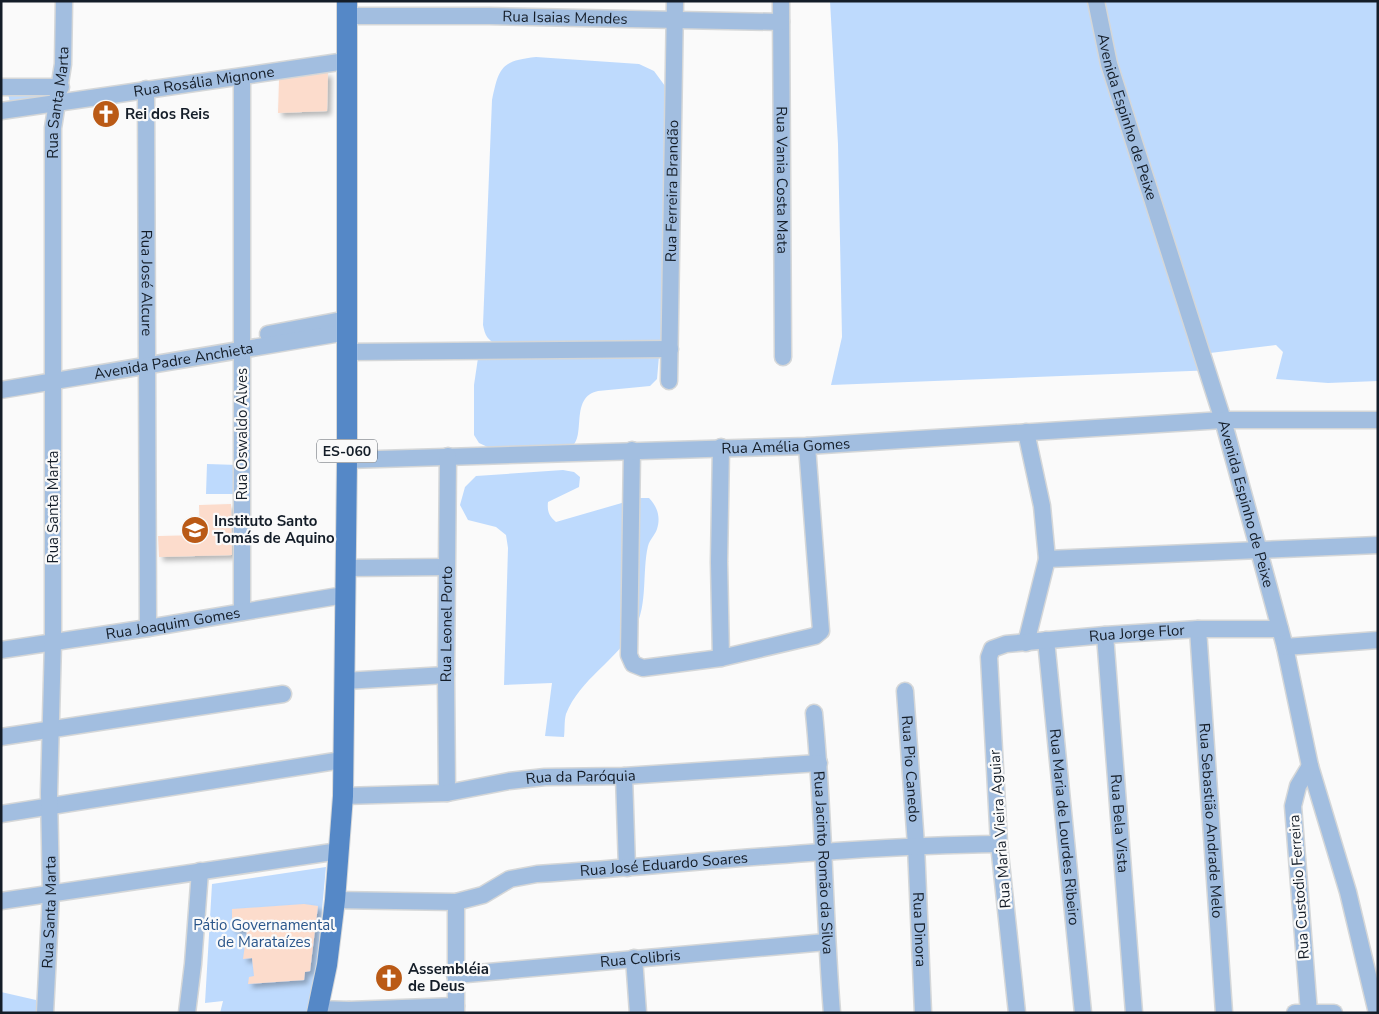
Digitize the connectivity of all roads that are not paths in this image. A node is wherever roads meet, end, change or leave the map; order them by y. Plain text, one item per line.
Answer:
1 (64, 1) edge
2 (675, 1) edge
3 (781, 1) edge
4 (1096, 1) edge
5 (395, 8) edge
6 (347, 9) edge
7 (488, 9) edge
8 (674, 19) junction
9 (781, 22) junction
10 (346, 60) junction
11 (242, 77) junction
12 (1, 87) edge
13 (61, 87) junction
14 (146, 89) junction
15 (56, 104) junction
16 (1, 111) edge
17 (347, 326) junction
18 (242, 344) junction
19 (670, 349) junction
20 (347, 352) junction
21 (783, 357) dead end
22 (147, 359) junction
23 (53, 375) junction
24 (1, 378) edge
25 (669, 381) dead end
26 (1, 390) edge
27 (1223, 420) junction
28 (1378, 420) edge
29 (1026, 432) junction
30 (807, 446) junction
31 (722, 447) junction
32 (632, 450) junction
33 (448, 456) junction
34 (347, 460) junction
35 (1378, 545) edge
36 (1259, 551) junction
37 (1047, 559) junction
38 (446, 567) junction
39 (346, 568) junction
40 (344, 595) junction
41 (242, 612) junction
42 (148, 628) junction
43 (1198, 629) junction
44 (1280, 629) junction
45 (1105, 635) junction
46 (1046, 640) junction
47 (1378, 640) edge
48 (52, 642) junction
49 (1026, 643) junction
50 (995, 646) joint
51 (1285, 647) junction
52 (1, 650) edge
53 (722, 658) junction
54 (446, 675) junction
55 (344, 681) junction
56 (904, 691) dead end
57 (283, 694) dead end
58 (814, 714) dead end
59 (50, 729) junction
60 (1, 737) edge
61 (342, 760) junction
62 (819, 762) junction
63 (1310, 766) junction
64 (624, 776) junction
65 (447, 792) junction
66 (343, 796) junction
67 (49, 806) junction
68 (1, 814) edge
69 (999, 844) junction
70 (916, 845) junction
71 (821, 850) junction
72 (339, 851) junction
73 (627, 868) junction
74 (200, 871) junction
75 (50, 894) junction
76 (335, 900) junction
77 (1, 901) edge
78 (456, 902) junction
79 (826, 942) junction
80 (634, 958) junction
81 (455, 975) junction
82 (456, 1010) edge
83 (318, 1011) edge
84 (349, 1011) edge
85 (1304, 1012) edge
86 (45, 1013) edge
87 (187, 1013) edge
88 (638, 1013) edge
89 (832, 1013) edge
90 (923, 1013) edge
91 (1017, 1013) edge
92 (1083, 1013) edge
93 (1134, 1013) edge
94 (1224, 1013) edge
95 (1334, 1013) edge
96 (1377, 1013) edge

1 - 13 street, Rua Santa Marta
2 - 8 street, Rua Ferreira Brandão
3 - 9 street, Rua Vania Costa Mata
4 - 27 street, Avenida Espinho de Peixe
5 - 6 street, Rua Isaias Mendes
5 - 7 street, Rua Isaias Mendes
6 - 10 main road, ES-060
7 - 8 street, Rua Isaias Mendes
8 - 9 street, Rua Isaias Mendes
8 - 19 street, Rua Ferreira Brandão
9 - 21 street, Rua Vania Costa Mata
10 - 11 street, Rua Rosália Mignone
10 - 17 main road, ES-060
11 - 14 street, Rua Rosália Mignone
11 - 18 street, Rua Oswaldo Alves
12 - 13 street
13 - 15 street, Rua Santa Marta
14 - 15 street, Rua Rosália Mignone
14 - 22 street, Rua José Alcure
15 - 16 street, Rua Rosália Mignone
15 - 23 street, Rua Santa Marta
17 - 18 street, Avenida Padre Anchieta
17 - 20 main road, ES-060
18 - 22 street, Avenida Padre Anchieta
18 - 41 street, Rua Oswaldo Alves
19 - 20 street
19 - 25 street, Rua Ferreira Brandão
20 - 34 main road, ES-060
22 - 23 street, Avenida Padre Anchieta
22 - 42 street, Rua José Alcure
23 - 24 street, Avenida Padre Anchieta
23 - 26 street, Avenida Padre Anchieta
23 - 48 street, Rua Santa Marta
27 - 28 street, Rua Amélia Gomes
27 - 29 street, Rua Amélia Gomes
27 - 36 street, Avenida Espinho de Peixe
29 - 30 street, Rua Amélia Gomes
29 - 37 street
30 - 31 street, Rua Amélia Gomes
30 - 53 street
31 - 32 street, Rua Amélia Gomes
31 - 53 street
32 - 33 street, Rua Amélia Gomes
32 - 53 street
33 - 34 street, Rua Amélia Gomes
33 - 38 street, Rua Leonel Porto
34 - 39 main road, ES-060
35 - 36 street
36 - 37 street
36 - 44 street, Avenida Espinho de Peixe
37 - 49 street
38 - 39 street
38 - 54 street, Rua Leonel Porto
39 - 40 main road, ES-060
40 - 41 street, Rua Joaquim Gomes
40 - 55 main road, ES-060
41 - 42 street, Rua Joaquim Gomes
42 - 48 street, Rua Joaquim Gomes
43 - 44 street, Rua Jorge Flor
43 - 45 street, Rua Jorge Flor
43 - 94 street, Rua Sebastião Andrade Melo
44 - 51 street, Avenida Espinho de Peixe
45 - 46 street, Rua Jorge Flor
45 - 93 street, Rua Bela Vista
46 - 49 street, Rua Jorge Flor
46 - 92 street, Rua Maria de Lourdes Ribeiro
47 - 51 street
48 - 52 street, Rua Joaquim Gomes
48 - 59 street, Rua Santa Marta
49 - 50 street, Rua Jorge Flor
50 - 69 street, Rua Maria Vieira Aguiar
51 - 63 street, Avenida Espinho de Peixe
54 - 55 street
54 - 65 street, Rua Leonel Porto
55 - 61 main road, ES-060
56 - 70 street, Rua Pio Canedo
57 - 59 street
58 - 62 street, Rua Jacinto Romão da Silva
59 - 60 street
59 - 67 street, Rua Santa Marta
61 - 66 main road, ES-060
61 - 67 street
62 - 64 street, Rua da Paróquia
62 - 71 street, Rua Jacinto Romão da Silva
63 - 85 street, Rua Custodio Ferreira
63 - 96 street, Avenida Espinho de Peixe
64 - 65 street, Rua da Paróquia
64 - 73 street
65 - 66 street, Rua da Paróquia
66 - 72 main road, ES-060
67 - 68 street
67 - 75 street, Rua Santa Marta
69 - 70 street, Rua José Eduardo Soares
69 - 91 street, Rua Maria Vieira Aguiar
70 - 71 street, Rua José Eduardo Soares
70 - 90 street, Rua Dinora
71 - 73 street, Rua José Eduardo Soares
71 - 79 street, Rua Jacinto Romão da Silva
72 - 74 street
72 - 76 main road, ES-060
73 - 78 street, Rua José Eduardo Soares
74 - 75 street
74 - 87 street
75 - 77 street
75 - 86 street, Rua Santa Marta
76 - 78 street, Rua José Eduardo Soares
76 - 83 main road, ES-060
78 - 81 street
79 - 80 street, Rua Colibris
79 - 89 street, Rua Jacinto Romão da Silva
80 - 81 street, Rua Colibris
80 - 88 street
81 - 82 street
82 - 84 street
83 - 84 street
85 - 95 street

